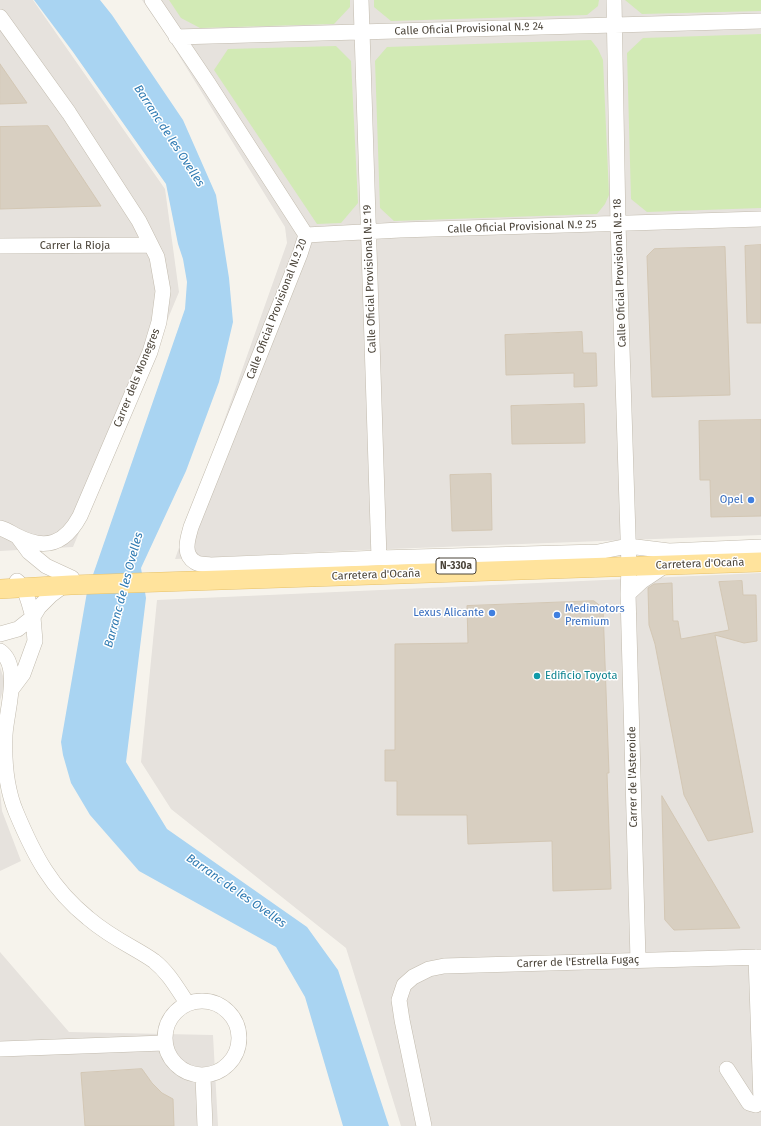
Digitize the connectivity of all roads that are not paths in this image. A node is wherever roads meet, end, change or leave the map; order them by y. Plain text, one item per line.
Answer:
1 (152, 0) edge
2 (361, 0) edge
3 (614, 0) edge
4 (0, 17) edge
5 (761, 21) edge
6 (614, 25) junction
7 (362, 32) junction
8 (176, 37) junction
9 (761, 219) edge
10 (618, 224) junction
11 (368, 231) junction
12 (306, 234) junction
13 (151, 245) junction
14 (0, 246) edge
15 (0, 528) edge
16 (18, 536) junction
17 (761, 547) edge
18 (189, 556) joint
19 (761, 556) edge
20 (379, 558) junction
21 (629, 558) junction
22 (761, 562) edge
23 (666, 565) junction
24 (69, 583) junction
25 (10, 584) edge
26 (628, 594) junction
27 (33, 617) junction
28 (0, 634) edge
29 (0, 651) edge
30 (12, 690) junction
31 (759, 957) edge
32 (638, 960) junction
33 (187, 1003) junction
34 (164, 1043) junction
35 (0, 1049) edge
36 (727, 1069) dead end
37 (203, 1077) junction
38 (205, 1126) edge
39 (424, 1126) edge

1 - 8 street, Calle Oficial Provisional N.º 20
2 - 7 street, Calle Oficial Provisional N.º 19
3 - 6 street, Calle Oficial Provisional N.º 18
4 - 13 street, Carrer dels Monegres
5 - 6 street, Calle Oficial Provisional N.º 24
6 - 7 street, Calle Oficial Provisional N.º 24
6 - 10 street, Calle Oficial Provisional N.º 18
7 - 8 street, Calle Oficial Provisional N.º 24
7 - 11 street, Calle Oficial Provisional N.º 19
8 - 12 street, Calle Oficial Provisional N.º 20
9 - 10 street, Calle Oficial Provisional N.º 25
10 - 11 street, Calle Oficial Provisional N.º 25
10 - 21 street, Calle Oficial Provisional N.º 18
11 - 12 street, Calle Oficial Provisional N.º 25
11 - 20 street, Calle Oficial Provisional N.º 19
12 - 18 street, Calle Oficial Provisional N.º 20
13 - 14 street, Carrer la Rioja
13 - 16 street, Carrer dels Monegres
15 - 16 street, Carrer dels Monegres
16 - 24 street, Carretera d'Ocaña
17 - 21 street, Carretera d'Ocaña
18 - 20 street, Carretera d'Ocaña
19 - 21 main road, Carretera d'Ocaña / N-330a
20 - 21 street, Carretera d'Ocaña
21 - 23 main road, Carretera d'Ocaña / N-330a
21 - 24 main road, Carretera d'Ocaña / N-330a
21 - 26 street, Carrer de l'Asteroide
22 - 23 main road, Carretera d'Ocaña / N-330a
23 - 26 street
24 - 25 main road, Carretera d'Ocaña / N-330a
24 - 27 street
25 - 27 street, Carretera d'Ocaña
26 - 32 street, Carrer de l'Asteroide
27 - 28 street
27 - 30 street, Carretera d'Ocaña
29 - 30 street
30 - 33 street
31 - 32 street, Carrer de l'Estrella Fugaç
31 - 36 street, Carrer de l'Estrella Fugaç
32 - 39 street, Carrer de l'Estrella Fugaç
33 - 34 street
33 - 37 street
34 - 35 street
34 - 37 street
37 - 38 street

